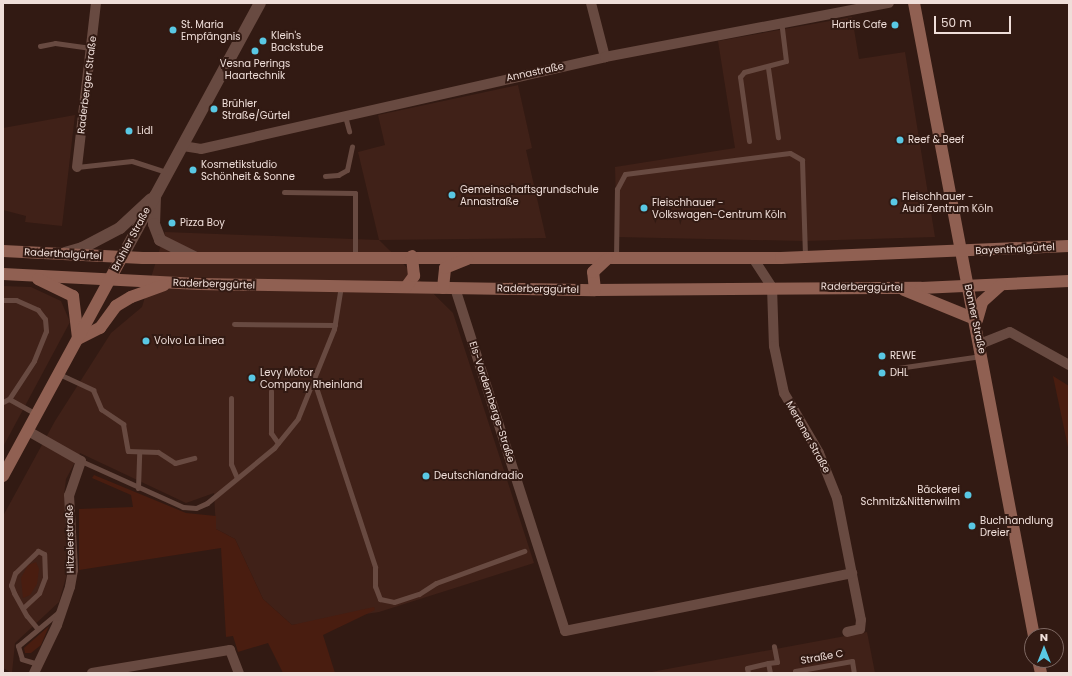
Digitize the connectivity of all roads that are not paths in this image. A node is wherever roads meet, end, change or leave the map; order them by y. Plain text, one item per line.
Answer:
1 (96, 3) edge
2 (260, 3) edge
3 (591, 3) edge
4 (889, 3) edge
5 (914, 3) edge
6 (781, 23) junction
7 (40, 46) dead end
8 (91, 48) junction
9 (605, 57) junction
10 (768, 68) junction
11 (345, 116) junction
12 (349, 132) dead end
13 (778, 137) dead end
14 (749, 141) dead end
15 (183, 146) junction
16 (352, 146) dead end
17 (77, 167) joint
18 (168, 173) junction
19 (325, 176) dead end
20 (284, 192) dead end
21 (155, 195) junction
22 (1069, 246) edge
23 (3, 251) edge
24 (961, 252) junction
25 (59, 254) junction
26 (412, 256) junction
27 (122, 257) junction
28 (476, 257) junction
29 (805, 257) junction
30 (754, 258) junction
31 (197, 259) junction
32 (612, 259) junction
33 (355, 260) junction
34 (3, 274) edge
35 (31, 276) junction
36 (109, 280) junction
37 (1069, 281) edge
38 (172, 282) junction
39 (1000, 285) junction
40 (341, 286) junction
41 (968, 286) junction
42 (406, 287) junction
43 (449, 288) junction
44 (772, 288) junction
45 (900, 288) junction
46 (595, 290) junction
47 (3, 300) edge
48 (975, 322) junction
49 (234, 324) dead end
50 (335, 325) junction
51 (78, 339) junction
52 (981, 350) junction
53 (1069, 365) edge
54 (898, 368) dead end
55 (59, 374) junction
56 (314, 381) junction
57 (271, 390) dead end
58 (231, 398) dead end
59 (5, 399) edge
60 (37, 414) junction
61 (28, 431) junction
62 (278, 443) junction
63 (138, 452) junction
64 (194, 458) dead end
65 (81, 461) junction
66 (3, 476) edge
67 (238, 478) junction
68 (138, 488) junction
69 (524, 551) dead end
70 (852, 573) junction
71 (23, 608) junction
72 (62, 610) junction
73 (1033, 628) edge
74 (38, 629) junction
75 (847, 632) dead end
76 (774, 646) dead end
77 (768, 663) junction
78 (37, 670) edge
79 (795, 671) dead end
80 (96, 673) edge
81 (239, 673) edge
82 (748, 673) edge
83 (770, 673) edge
84 (854, 673) edge

1 - 8 street, Raderberger Straße
2 - 15 street, Brühler Straße
3 - 9 street
4 - 6 street, Annastraße
5 - 24 main road, Bonner Straße
6 - 9 street, Annastraße
6 - 10 lane
7 - 8 lane
8 - 17 street, Raderberger Straße
9 - 11 street, Annastraße
10 - 13 lane
10 - 14 lane
11 - 12 lane
11 - 15 street, Annastraße
15 - 18 street, Brühler Straße
16 - 19 lane
17 - 18 lane
18 - 21 street, Brühler Straße
20 - 33 lane
21 - 25 street
21 - 27 street, Brühler Straße
21 - 31 street
22 - 24 main road, Bayenthalgürtel
23 - 25 main road, Raderthalgürtel
24 - 29 main road
24 - 41 main road, Bonner Straße
25 - 27 main road, Raderthalgürtel
26 - 28 main road
26 - 33 main road
26 - 42 main road
27 - 31 main road
27 - 36 main road, Brühler Straße
28 - 32 main road
28 - 43 main road
29 - 30 main road
29 - 32 lane
30 - 32 main road
30 - 44 street, Mertener Straße
31 - 33 main road
32 - 46 main road
34 - 35 main road
35 - 36 main road
35 - 51 main road
36 - 38 main road, Raderberggürtel
36 - 51 main road, Brühler Straße
37 - 39 main road
38 - 40 main road, Raderberggürtel
38 - 51 main road
39 - 41 main road
39 - 48 main road
40 - 42 main road, Raderberggürtel
40 - 50 lane
41 - 45 main road, Raderberggürtel
41 - 48 main road, Bonner Straße
42 - 43 main road, Raderberggürtel
43 - 46 main road, Raderberggürtel
43 - 70 street, Els-Vordemberge-Straße
44 - 45 main road, Raderberggürtel
44 - 46 main road, Raderberggürtel
44 - 70 street, Mertener Straße
45 - 48 main road
47 - 59 lane
48 - 52 main road, Bonner Straße
49 - 50 lane
50 - 56 lane
51 - 55 main road, Brühler Straße
52 - 53 street
52 - 54 lane
52 - 73 main road, Bonner Straße
55 - 60 main road, Brühler Straße
55 - 63 lane
56 - 62 lane
56 - 69 lane
57 - 62 lane
58 - 67 lane
59 - 60 lane
60 - 61 main road, Brühler Straße
61 - 65 street
61 - 66 main road, Brühler Straße
62 - 67 lane
63 - 64 lane
63 - 68 lane
65 - 68 lane
65 - 72 street, Hitzelerstraße
67 - 68 lane
70 - 75 street, Mertener Straße
71 - 71 lane
71 - 74 lane
72 - 74 lane
72 - 78 street, Hitzelerstraße
74 - 78 lane
76 - 77 lane
77 - 82 lane
77 - 83 lane
79 - 84 lane, Straße C
80 - 81 street

